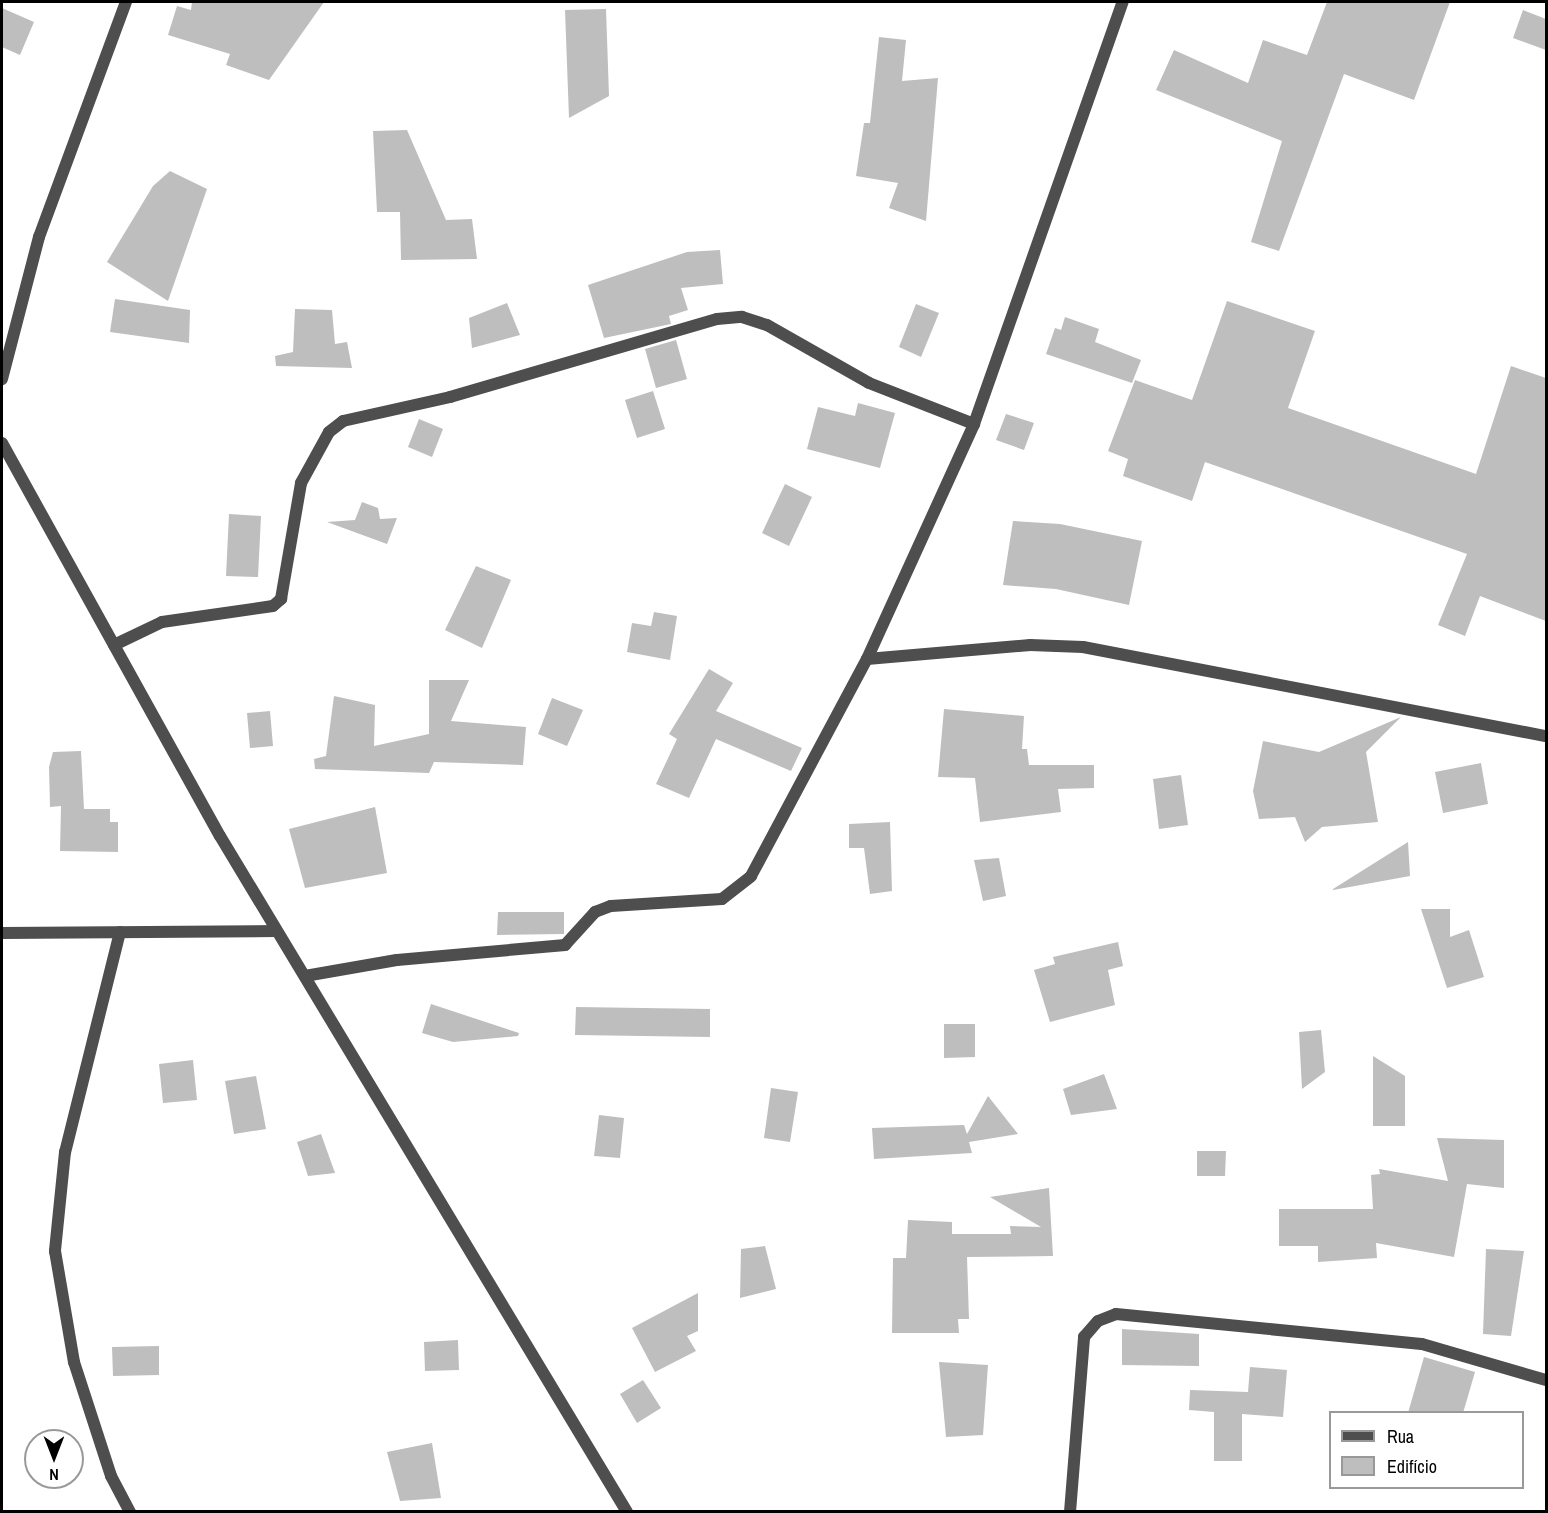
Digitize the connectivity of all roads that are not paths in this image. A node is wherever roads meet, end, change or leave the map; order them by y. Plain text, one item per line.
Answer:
1 (126, 2) edge
2 (1123, 2) edge
3 (2, 379) edge
4 (974, 424) junction
5 (2, 443) edge
6 (114, 645) junction
7 (867, 659) junction
8 (1546, 736) edge
9 (120, 932) junction
10 (276, 932) junction
11 (2, 933) edge
12 (305, 976) junction
13 (1546, 1380) edge
14 (130, 1512) edge
15 (627, 1512) edge
16 (1070, 1512) edge

1 - 3 street
2 - 4 street
4 - 6 street
4 - 7 street
5 - 6 street
6 - 10 street
7 - 8 street
7 - 12 street
9 - 10 street
9 - 11 street
9 - 14 street
10 - 12 street
12 - 15 street
13 - 16 street

